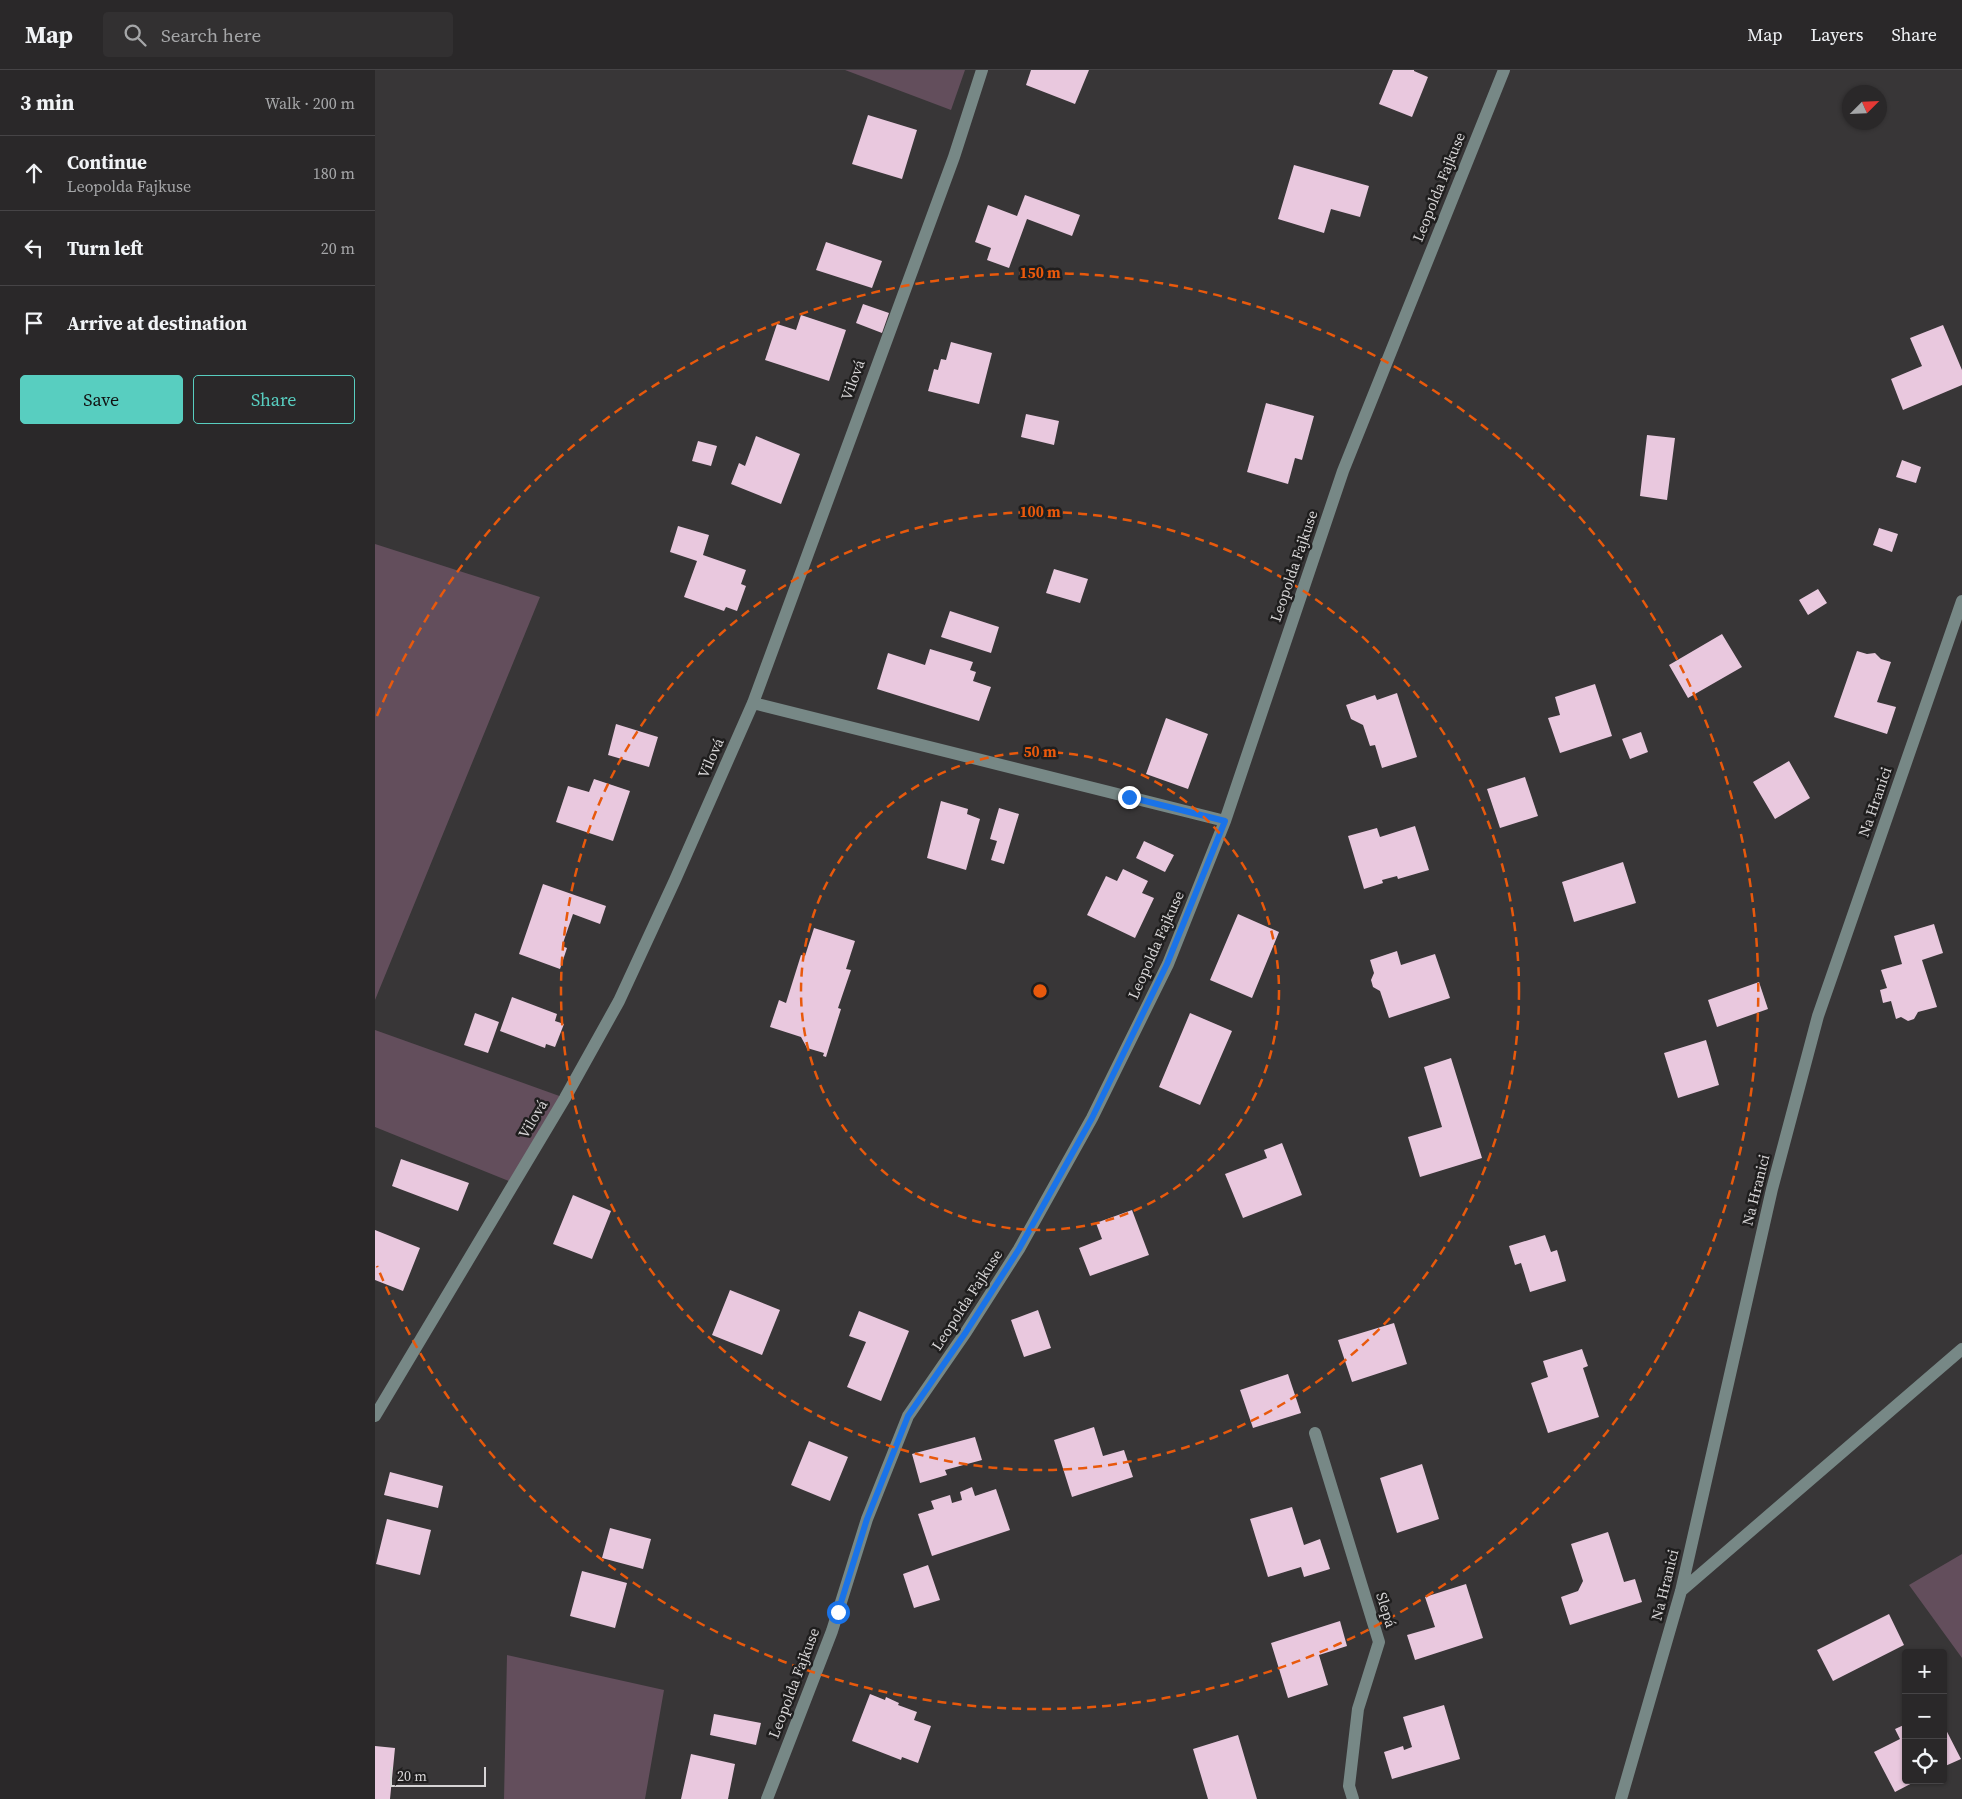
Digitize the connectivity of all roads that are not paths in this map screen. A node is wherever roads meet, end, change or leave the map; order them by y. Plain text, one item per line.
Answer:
1 (982, 70) edge
2 (1504, 70) edge
3 (1962, 601) edge
4 (753, 703) junction
5 (1225, 821) junction
6 (1962, 1349) edge
7 (375, 1416) edge
8 (1315, 1433) dead end
9 (1681, 1591) junction
10 (767, 1799) edge
11 (1353, 1799) edge
12 (1621, 1799) edge

1 - 4 street, Vilová
2 - 5 street, Leopolda Fajkuse
3 - 9 street, Na Hranici
4 - 5 street
4 - 7 street, Vilová
5 - 10 street, Leopolda Fajkuse
6 - 9 street
8 - 11 street, Slepá
9 - 12 street, Na Hranici

